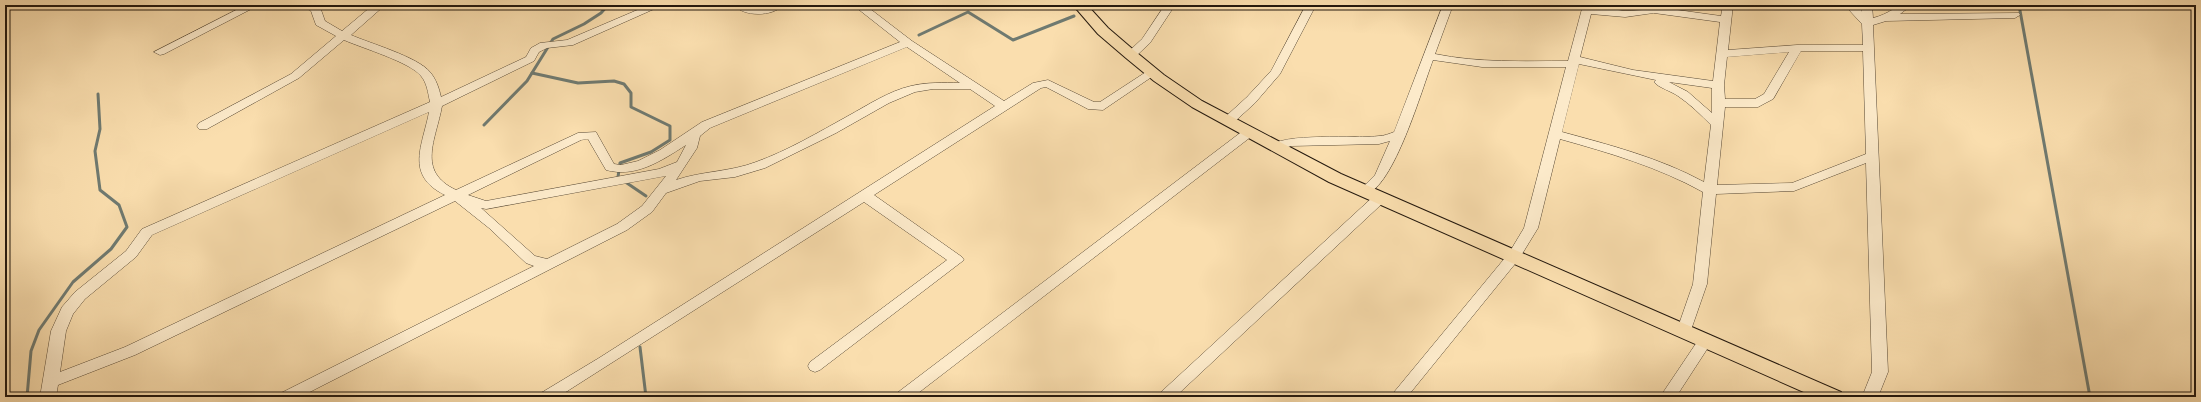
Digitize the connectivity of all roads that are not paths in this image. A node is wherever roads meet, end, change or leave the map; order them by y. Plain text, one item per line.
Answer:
1 (254, 5) edge
2 (304, 5) edge
3 (380, 5) edge
4 (658, 5) edge
5 (739, 5) edge
6 (778, 5) edge
7 (858, 5) edge
8 (1080, 5) edge
9 (1170, 5) edge
10 (1311, 5) edge
11 (1448, 5) edge
12 (1687, 5) edge
13 (1728, 5) edge
14 (1855, 5) edge
15 (1867, 5) edge
16 (1907, 5) edge
17 (1587, 8) edge
18 (1661, 9) edge
19 (2015, 15) dead end
20 (1886, 18) junction
21 (1727, 20) junction
22 (1868, 23) junction
23 (343, 36) junction
24 (908, 43) junction
25 (1797, 48) junction
26 (1868, 48) junction
27 (160, 52) dead end
28 (1724, 54) junction
29 (1130, 55) junction
30 (1428, 56) junction
31 (1573, 61) junction
32 (1153, 72) junction
33 (1634, 73) junction
34 (1718, 85) junction
35 (974, 86) junction
36 (1719, 103) junction
37 (436, 104) junction
38 (1003, 106) junction
39 (1228, 121) junction
40 (1716, 124) junction
41 (202, 126) dead end
42 (1248, 133) junction
43 (694, 134) junction
44 (1555, 134) junction
45 (1399, 135) junction
46 (1276, 146) junction
47 (1872, 156) junction
48 (682, 164) junction
49 (662, 190) junction
50 (1710, 190) junction
51 (456, 195) junction
52 (864, 195) junction
53 (1372, 195) junction
54 (1514, 256) junction
55 (548, 264) junction
56 (1684, 330) junction
57 (1706, 340) junction
58 (815, 366) dead end
59 (52, 381) junction
60 (48, 397) edge
61 (286, 397) edge
62 (546, 397) edge
63 (902, 397) edge
64 (1165, 397) edge
65 (1398, 397) edge
66 (1668, 397) edge
67 (1834, 397) edge
68 (1870, 397) edge

1 - 27 street
2 - 23 street
3 - 23 street
4 - 37 street
5 - 6 street
7 - 24 street
8 - 29 main road
9 - 29 street
10 - 39 street
11 - 30 street
12 - 18 street
13 - 21 street
14 - 22 street
15 - 22 street
16 - 20 street
17 - 18 street
17 - 31 street
18 - 21 street
19 - 20 street
20 - 22 street
21 - 28 street
22 - 26 street
23 - 37 street
23 - 41 street
24 - 35 street
24 - 43 street
25 - 26 street
25 - 28 street
25 - 36 street
26 - 47 street
28 - 34 street
29 - 32 main road
30 - 31 street
30 - 45 street
31 - 33 street
31 - 44 street
32 - 38 street
32 - 39 main road
33 - 34 street
33 - 40 street
34 - 36 street
35 - 38 street
35 - 49 street
36 - 40 street
37 - 51 street
37 - 59 street
38 - 52 street
39 - 42 main road
40 - 50 street
42 - 46 main road
42 - 63 street
43 - 48 street
43 - 51 street
44 - 50 street
44 - 54 street
45 - 46 street
45 - 53 street
46 - 53 main road
47 - 50 street
47 - 68 street
48 - 49 street
48 - 51 street
49 - 55 street
50 - 56 street
51 - 55 street
51 - 59 street
52 - 58 street
52 - 62 street
53 - 54 main road
53 - 64 street
54 - 56 main road
54 - 65 street
55 - 61 street
56 - 57 main road
57 - 66 street
57 - 67 main road
59 - 60 street

